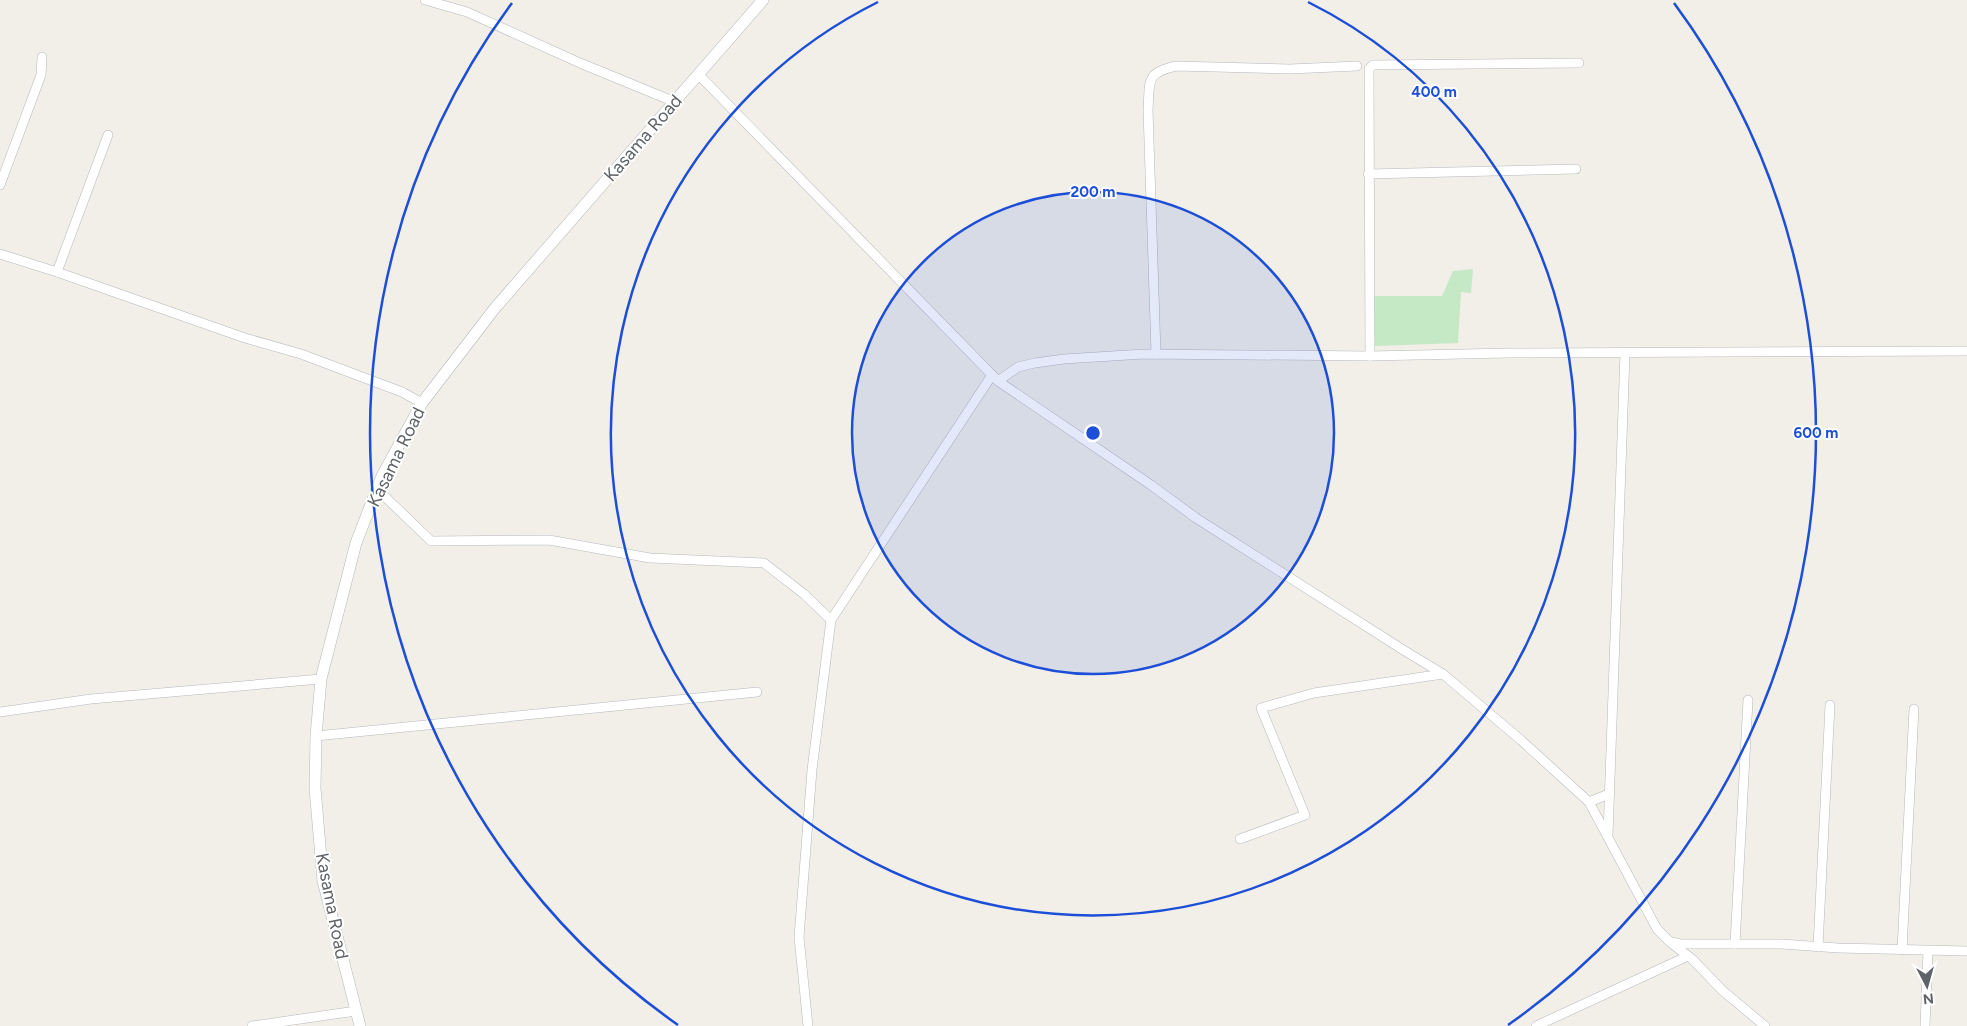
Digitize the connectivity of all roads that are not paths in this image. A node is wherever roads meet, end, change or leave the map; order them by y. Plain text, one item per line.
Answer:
1 (425, 0) edge
2 (763, 0) edge
3 (42, 57) dead end
4 (1579, 63) dead end
5 (1357, 66) dead end
6 (698, 74) junction
7 (674, 102) junction
8 (108, 135) dead end
9 (1576, 169) dead end
10 (1368, 174) junction
11 (0, 185) edge
12 (0, 254) edge
13 (57, 272) junction
14 (1967, 351) edge
15 (1625, 353) junction
16 (1156, 354) junction
17 (1370, 356) junction
18 (995, 378) junction
19 (422, 403) junction
20 (377, 489) junction
21 (831, 620) junction
22 (1443, 674) junction
23 (320, 679) junction
24 (757, 692) dead end
25 (1748, 700) dead end
26 (1830, 704) dead end
27 (1914, 709) dead end
28 (0, 712) edge
29 (316, 736) junction
30 (1610, 794) junction
31 (1588, 802) junction
32 (1608, 835) junction
33 (1240, 839) dead end
34 (1669, 941) junction
35 (1736, 944) junction
36 (1818, 947) junction
37 (1902, 950) junction
38 (1928, 951) junction
39 (1967, 951) edge
40 (1688, 956) junction
41 (356, 1011) junction
42 (252, 1026) edge
43 (360, 1026) edge
44 (808, 1026) edge
45 (1536, 1026) edge
46 (1765, 1026) edge
47 (1925, 1026) edge

1 - 7 street
2 - 6 street, Kasama Road
3 - 11 street
4 - 10 street
5 - 16 street
6 - 7 street, Kasama Road
6 - 18 street
7 - 19 street, Kasama Road
8 - 13 street
9 - 10 street
10 - 17 street
12 - 13 street
13 - 19 street
14 - 15 street
15 - 17 street
15 - 30 street
16 - 17 street
16 - 18 street
18 - 21 street
18 - 22 street
19 - 20 street, Kasama Road
20 - 21 street
20 - 23 street, Kasama Road
21 - 44 street
22 - 31 street
22 - 33 street
23 - 28 street
23 - 29 street, Kasama Road
24 - 29 street
25 - 35 street
26 - 36 street
27 - 37 street
29 - 41 street, Kasama Road
30 - 31 street
30 - 32 street
31 - 32 street
32 - 34 street
34 - 35 street
34 - 40 street
35 - 36 street
36 - 37 street
37 - 38 street
38 - 39 street
38 - 47 street
40 - 45 street
40 - 46 street
41 - 42 street
41 - 43 street, Kasama Road

